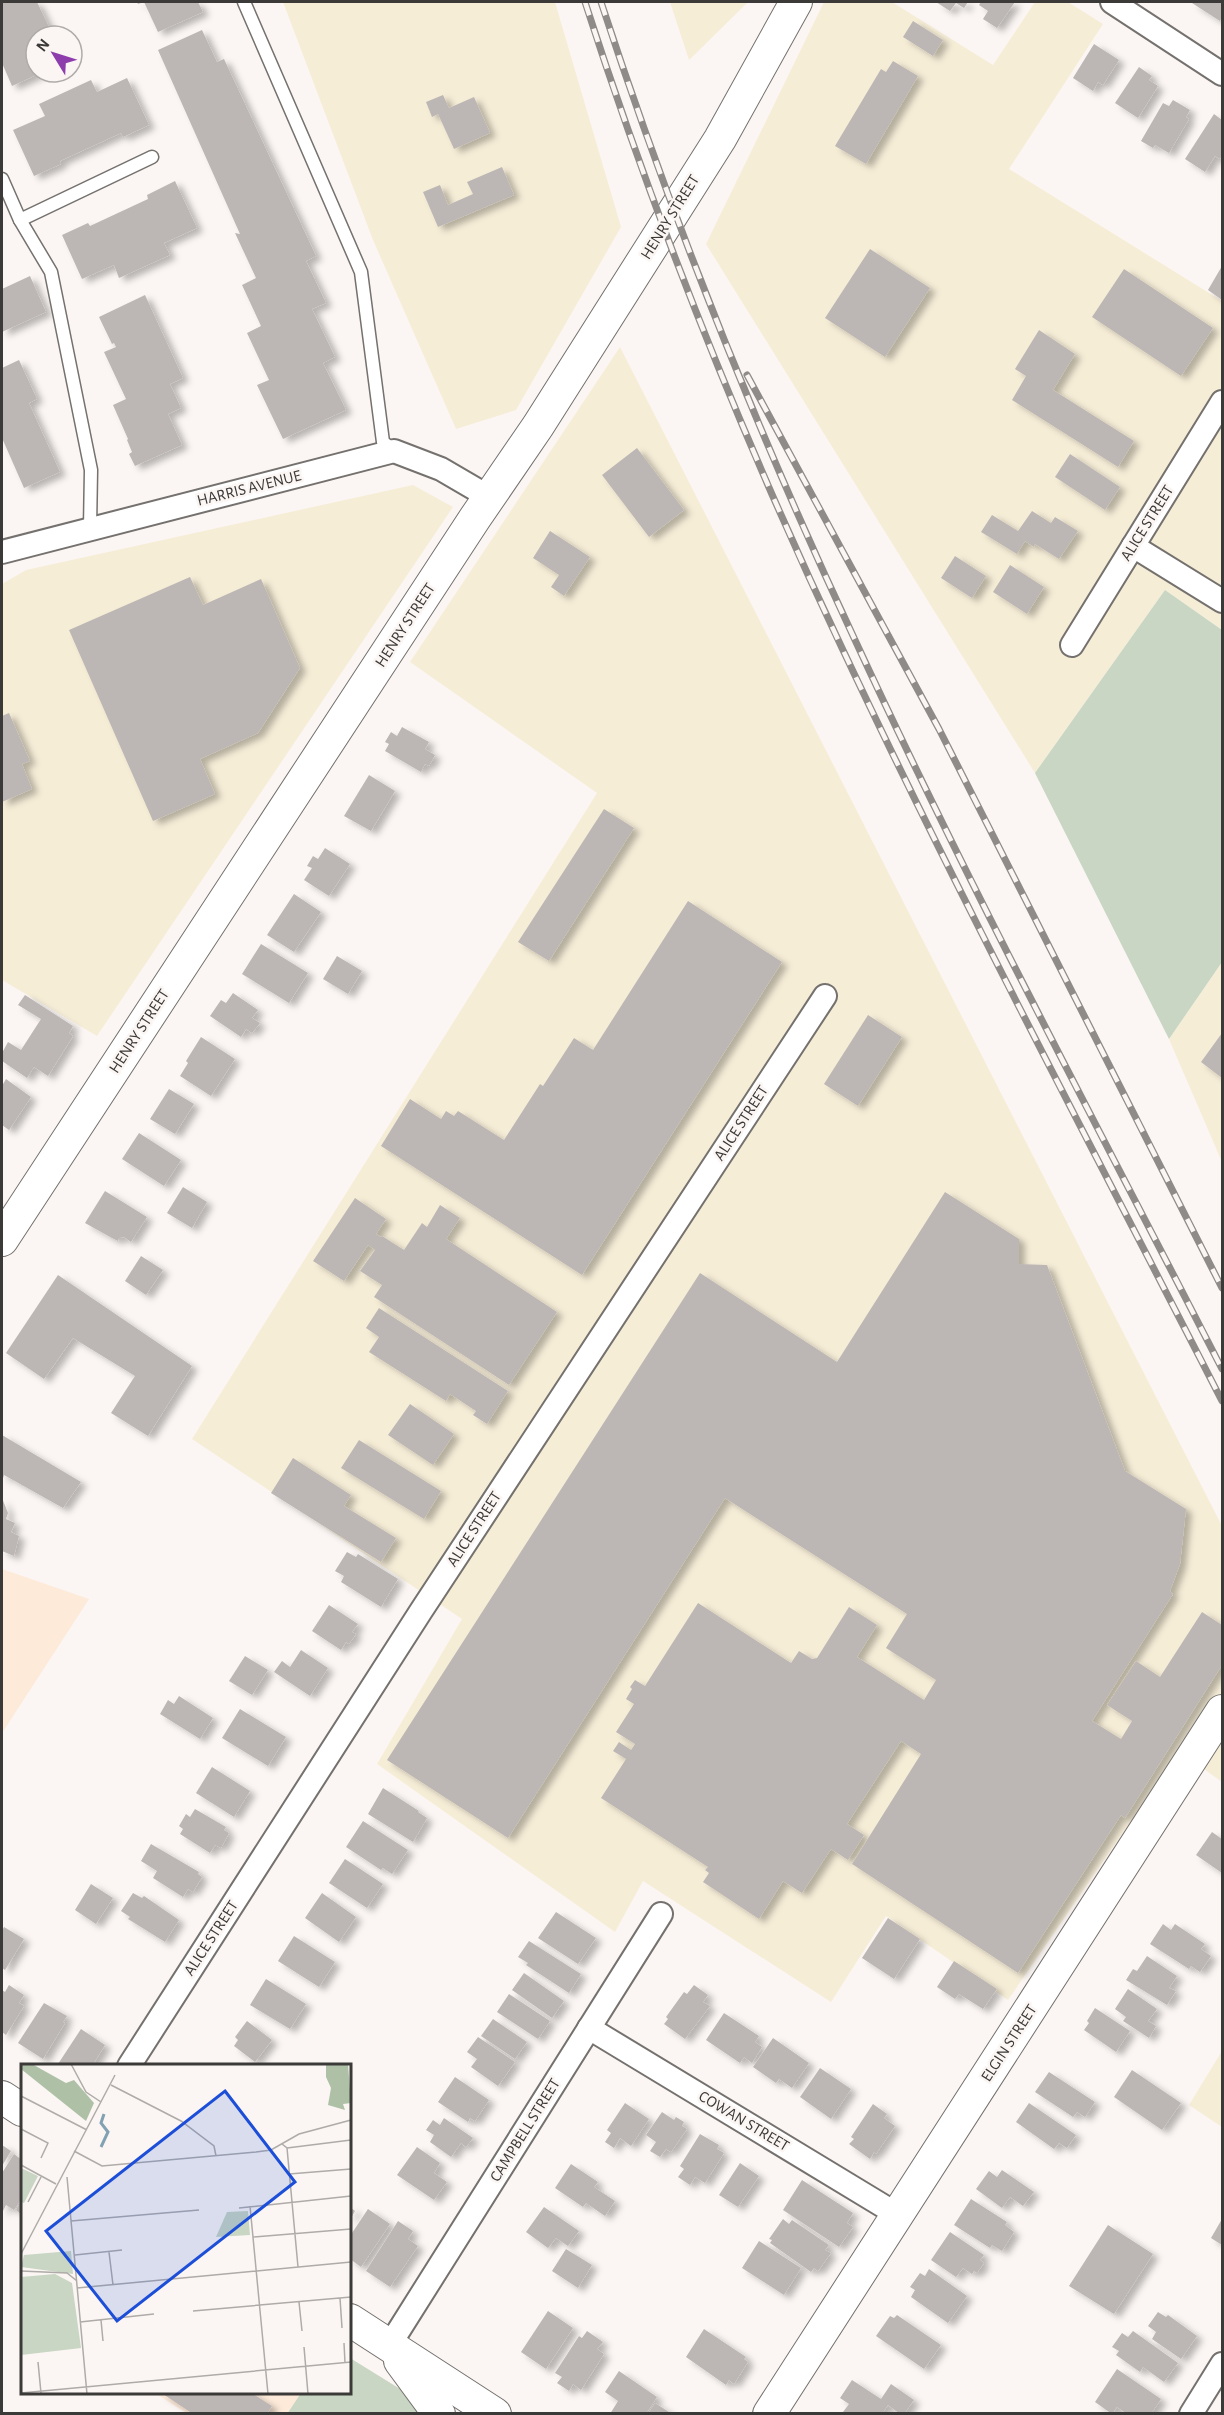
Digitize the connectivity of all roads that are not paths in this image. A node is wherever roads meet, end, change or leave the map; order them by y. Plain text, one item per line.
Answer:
1 (244, 2) edge
2 (796, 2) edge
3 (1119, 3) edge
4 (1222, 74) edge
5 (152, 157) dead end
6 (2, 179) edge
7 (20, 220) junction
8 (1222, 402) edge
9 (394, 451) junction
10 (489, 496) junction
11 (90, 528) junction
12 (1133, 546) junction
13 (2, 552) edge
14 (1222, 601) edge
15 (1072, 645) dead end
16 (825, 996) dead end
17 (2, 1240) edge
18 (1222, 1711) edge
19 (661, 1914) dead end
20 (589, 2028) junction
21 (130, 2064) edge
22 (2, 2097) edge
23 (21, 2109) edge
24 (898, 2215) junction
25 (351, 2321) edge
26 (389, 2346) junction
27 (1222, 2364) edge
28 (794, 2374) junction
29 (1216, 2387) edge
30 (438, 2414) edge
31 (495, 2414) edge
32 (748, 2414) edge
33 (769, 2414) edge
34 (1191, 2414) edge

1 - 9 lane
2 - 10 main road, HENRY STREET
3 - 4 street
5 - 7 lane
6 - 7 lane
7 - 11 lane
8 - 12 street, ALICE STREET
9 - 10 street
9 - 11 street, HARRIS AVENUE
10 - 17 main road, HENRY STREET
11 - 13 street, HARRIS AVENUE
12 - 14 street
12 - 15 street, ALICE STREET
16 - 21 street, ALICE STREET
18 - 24 main road, ELGIN STREET
19 - 20 street, CAMPBELL STREET
20 - 24 street, COWAN STREET
20 - 26 street, CAMPBELL STREET
22 - 23 main road
24 - 28 main road, ELGIN STREET
25 - 26 main road
26 - 30 main road
26 - 31 main road
27 - 29 street
28 - 32 main road, ELGIN STREET
28 - 33 main road, ELGIN STREET
29 - 34 street

